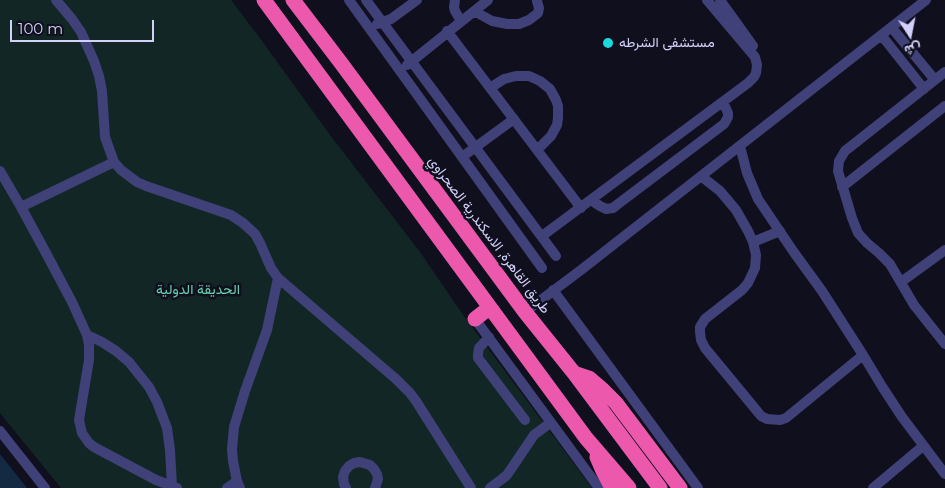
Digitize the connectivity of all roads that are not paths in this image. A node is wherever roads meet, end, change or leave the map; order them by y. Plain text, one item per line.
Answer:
1 (56, 0) edge
2 (264, 0) edge
3 (293, 0) edge
4 (349, 0) edge
5 (366, 0) edge
6 (417, 0) edge
7 (456, 0) edge
8 (488, 0) edge
9 (707, 0) edge
10 (720, 0) edge
11 (926, 0) edge
12 (536, 1) dead end
13 (474, 11) junction
14 (461, 21) junction
15 (382, 23) junction
16 (369, 27) junction
17 (892, 28) junction
18 (447, 31) junction
19 (882, 36) junction
20 (763, 60) dead end
21 (411, 61) junction
22 (400, 70) junction
23 (945, 72) edge
24 (935, 80) junction
25 (490, 88) junction
26 (924, 89) junction
27 (723, 102) junction
28 (945, 106) edge
29 (514, 119) junction
30 (740, 146) junction
31 (475, 148) junction
32 (538, 150) junction
33 (462, 157) junction
34 (114, 162) junction
35 (0, 171) edge
36 (701, 176) junction
37 (842, 187) junction
38 (591, 200) junction
39 (22, 207) junction
40 (580, 208) junction
41 (780, 231) junction
42 (542, 236) junction
43 (753, 242) junction
44 (945, 250) edge
45 (556, 256) dead end
46 (542, 268) dead end
47 (278, 278) junction
48 (901, 282) junction
49 (553, 290) junction
50 (489, 308) junction
51 (525, 312) junction
52 (476, 319) joint
53 (87, 335) junction
54 (489, 337) junction
55 (945, 344) edge
56 (863, 355) junction
57 (574, 373) junction
58 (525, 420) dead end
59 (550, 423) junction
60 (0, 431) edge
61 (923, 446) junction
62 (594, 448) junction
63 (945, 474) edge
64 (238, 484) edge
65 (175, 487) edge
66 (45, 488) edge
67 (227, 488) edge
68 (346, 488) edge
69 (375, 488) edge
70 (471, 488) edge
71 (490, 488) edge
72 (599, 488) edge
73 (612, 488) edge
74 (629, 488) edge
75 (660, 488) edge
76 (680, 488) edge
77 (698, 488) edge
78 (873, 488) edge

1 - 34 street
2 - 50 highway
3 - 51 highway, طريق القاهرة, الاسكندرية الصحراوي
4 - 16 street
5 - 15 street
6 - 15 street
7 - 14 street
8 - 13 street
9 - 27 street
10 - 20 street
11 - 17 street
12 - 13 street
13 - 14 street
14 - 18 street
15 - 16 street
15 - 21 street
16 - 22 street
17 - 19 street
17 - 24 street
18 - 21 street
18 - 25 street
19 - 26 street
19 - 30 street
21 - 22 street
21 - 31 street
22 - 33 street
23 - 24 street
24 - 26 street
25 - 29 street
25 - 32 street
26 - 37 street
27 - 38 street
27 - 38 street
28 - 37 street
29 - 31 street
29 - 32 street
30 - 36 street
30 - 41 street
31 - 33 street
31 - 42 street
32 - 40 street
33 - 46 street
34 - 39 street
34 - 47 street
35 - 39 street
36 - 43 street
36 - 49 street
37 - 48 street
38 - 40 street
39 - 53 street
40 - 42 street
41 - 43 street
41 - 56 street
42 - 45 street
43 - 56 street
44 - 48 street
47 - 64 street
47 - 70 street
48 - 55 street
49 - 51 street
49 - 77 street
50 - 52 highway
50 - 62 highway
51 - 57 highway, طريق القاهرة, الاسكندرية الصحراوي
52 - 54 street
53 - 65 street
53 - 65 street
54 - 58 street
54 - 59 street
56 - 61 street
57 - 75 highway, طريق القاهرة, الاسكندرية الصحراوي
57 - 76 highway
59 - 71 street
59 - 72 street
60 - 66 street
61 - 63 street
61 - 78 street
62 - 73 highway
62 - 74 highway
64 - 67 street
68 - 69 street

